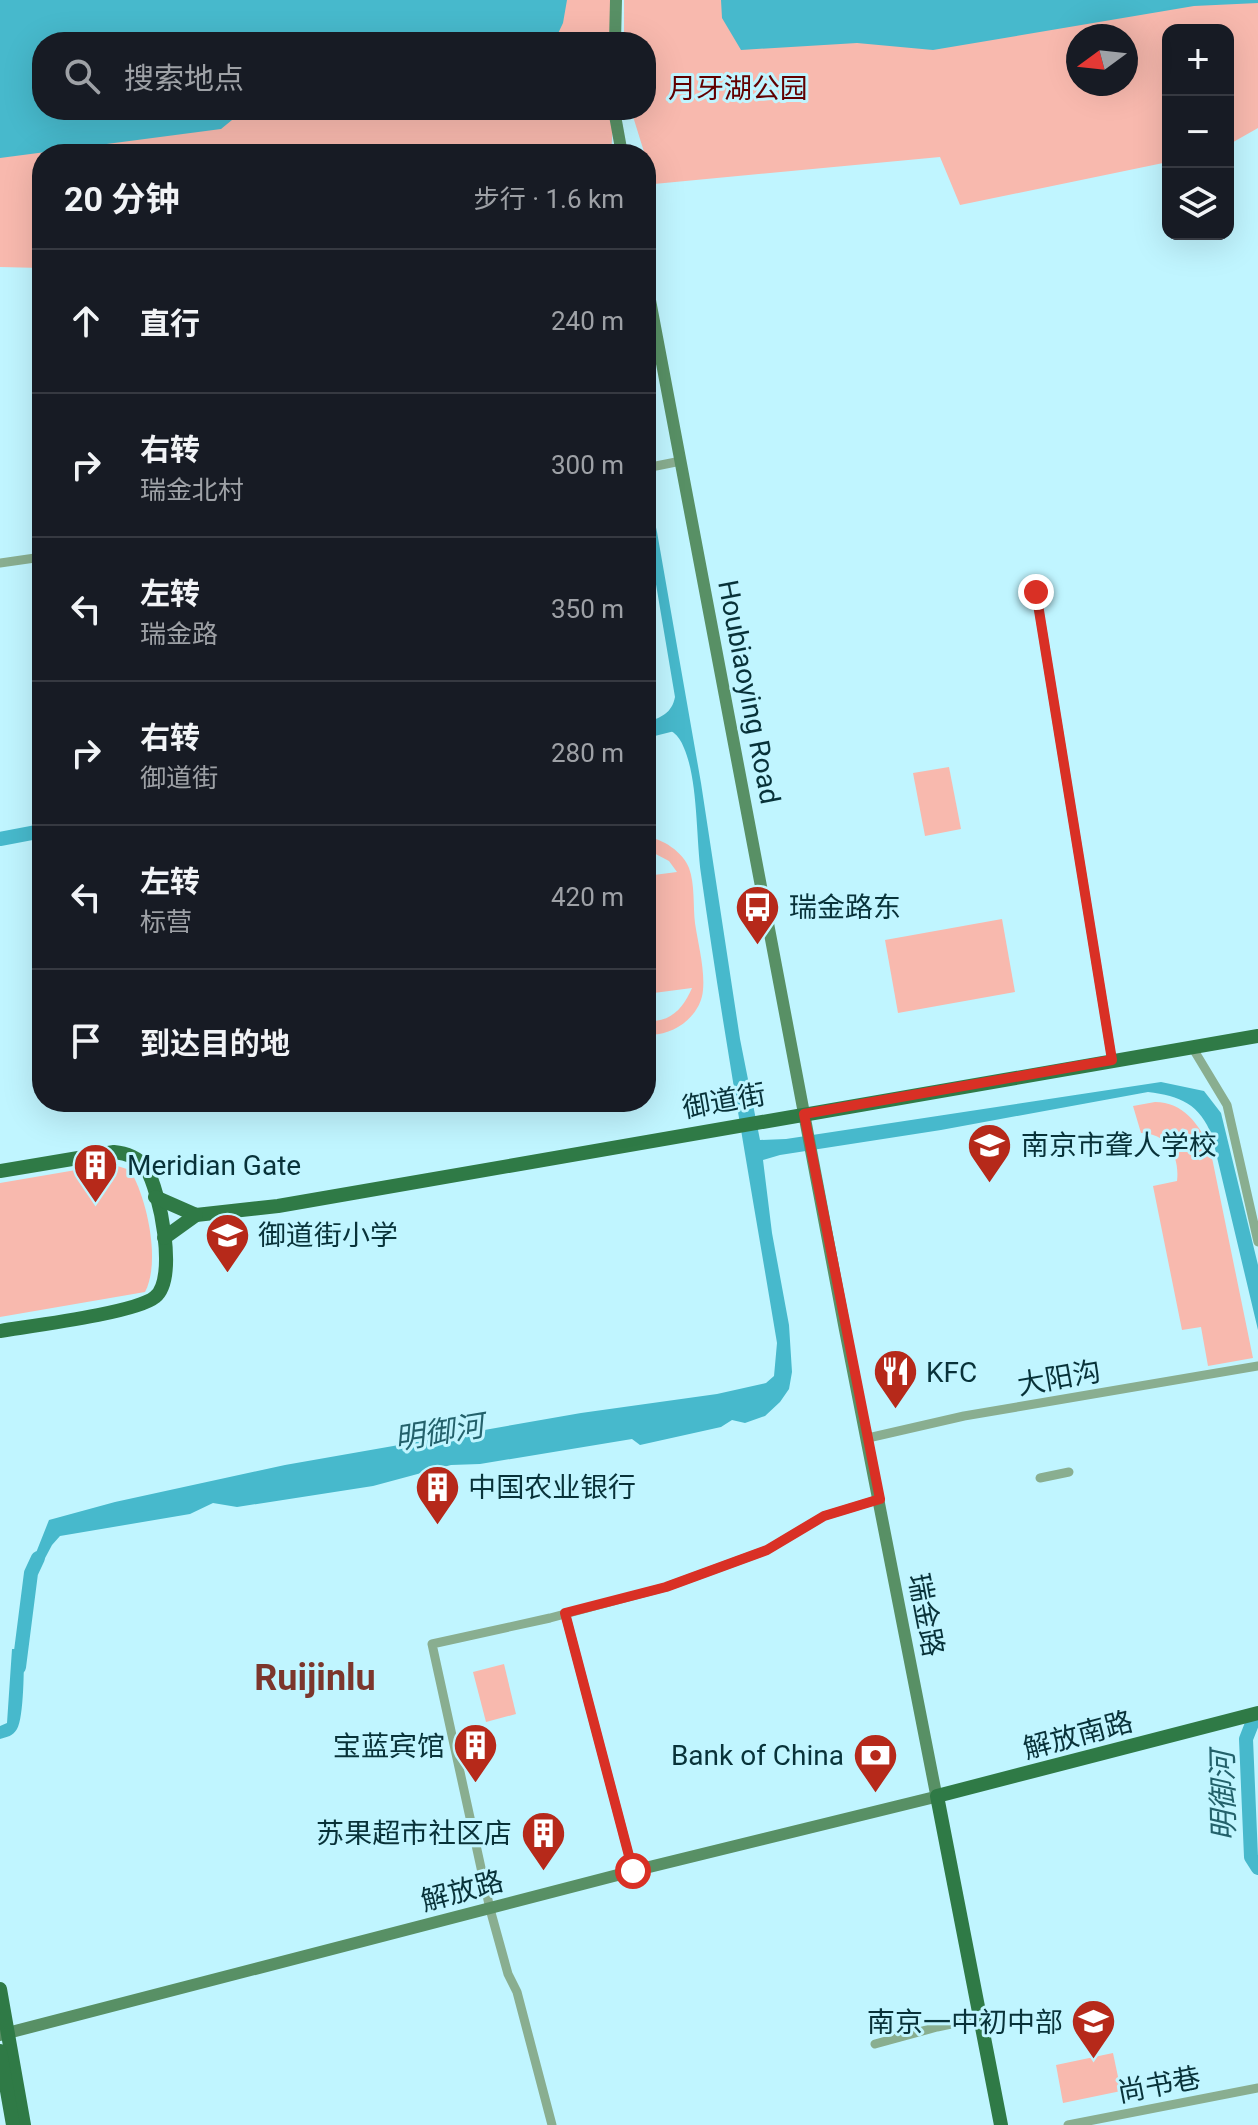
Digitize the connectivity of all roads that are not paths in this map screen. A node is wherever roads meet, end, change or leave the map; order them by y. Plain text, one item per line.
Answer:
1 (616, 0) edge
2 (615, 32) edge
3 (616, 120) edge
4 (620, 144) edge
5 (656, 331) edge
6 (681, 461) junction
7 (656, 466) edge
8 (32, 558) edge
9 (0, 563) edge
10 (1036, 592) dead end
11 (1258, 1036) edge
12 (1192, 1047) junction
13 (1112, 1060) junction
14 (804, 1114) junction
15 (0, 1171) edge
16 (155, 1197) junction
17 (196, 1215) junction
18 (164, 1238) junction
19 (1258, 1242) edge
20 (0, 1331) edge
21 (1255, 1366) edge
22 (868, 1438) junction
23 (1069, 1472) dead end
24 (1040, 1478) dead end
25 (880, 1499) junction
26 (565, 1613) junction
27 (1258, 1713) edge
28 (1231, 1720) joint
29 (1124, 1748) joint
30 (937, 1796) junction
31 (633, 1871) junction
32 (490, 1909) junction
33 (0, 1989) edge
34 (980, 2018) junction
35 (4, 2034) edge
36 (875, 2044) dead end
37 (0, 2051) edge
38 (1258, 2088) edge
39 (13, 2125) edge
40 (24, 2125) edge
41 (552, 2125) edge
42 (1001, 2125) edge
43 (1068, 2125) edge

1 - 2 main road
3 - 4 main road
5 - 6 main road, Houbiaoying Road
6 - 7 street
6 - 14 main road, Houbiaoying Road
8 - 9 street
10 - 13 street
11 - 12 main road, 御道街
12 - 13 main road, 御道街
12 - 19 street
13 - 14 main road, 御道街
14 - 17 main road, 御道街
14 - 22 main road, 瑞金路
15 - 16 main road
16 - 17 main road, 御道街
16 - 18 main road
17 - 18 main road
18 - 20 main road
21 - 22 street, 大阳沟
22 - 25 main road, 瑞金路
23 - 24 street
25 - 26 street
25 - 30 main road, 瑞金路
26 - 31 street
26 - 32 street
27 - 28 main road
28 - 29 main road
29 - 30 main road, 解放南路
30 - 31 main road, 解放路
30 - 34 main road, 瑞金路
31 - 32 main road, 解放路
32 - 35 main road, 解放路
32 - 41 street
33 - 35 main road
34 - 36 street
34 - 42 main road, 瑞金路
35 - 40 main road
37 - 39 main road
38 - 43 street, 尚书巷

